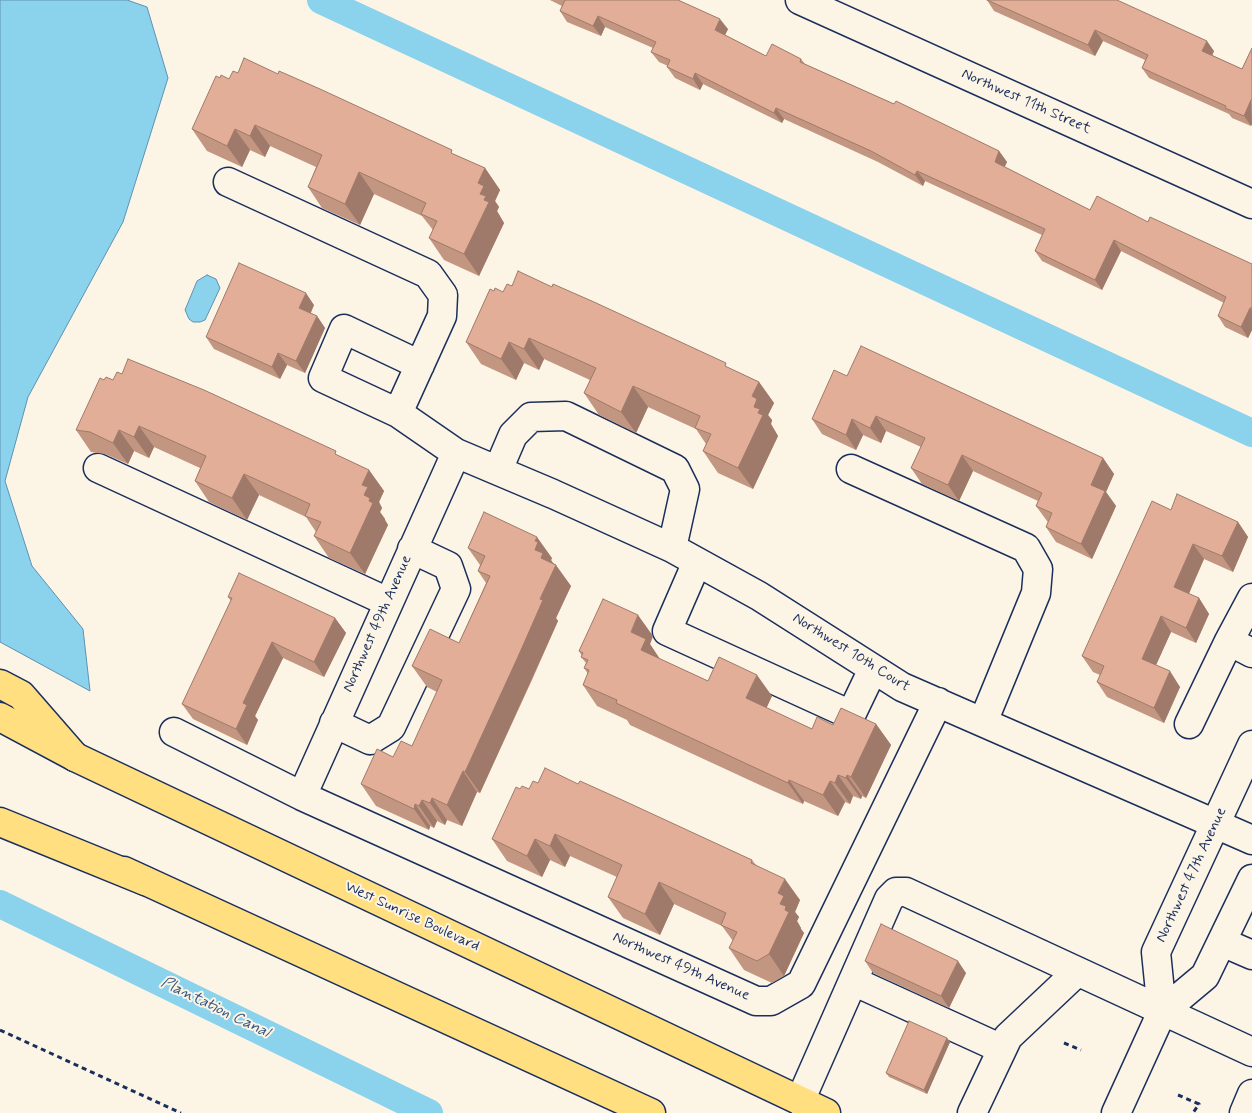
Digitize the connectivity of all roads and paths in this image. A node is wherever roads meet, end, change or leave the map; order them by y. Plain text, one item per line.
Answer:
1 (800, 0) edge
2 (228, 182) dead end
3 (1252, 204) edge
4 (420, 365) junction
5 (398, 413) junction
6 (456, 454) junction
7 (98, 468) edge
8 (850, 469) dead end
9 (498, 470) junction
10 (672, 548) junction
11 (412, 549) junction
12 (697, 562) junction
13 (1252, 598) edge
14 (388, 602) junction
15 (1241, 647) edge
16 (873, 669) junction
17 (0, 684) edge
18 (938, 702) junction
19 (0, 717) edge
20 (983, 722) junction
21 (334, 723) junction
22 (1189, 724) dead end
23 (174, 732) dead end
24 (1252, 744) edge
25 (75, 757) junction
26 (302, 796) junction
27 (0, 808) edge
28 (0, 822) edge
29 (1216, 824) junction
30 (1252, 840) edge
31 (1252, 879) edge
32 (145, 882) junction
33 (1222, 942) junction
34 (1252, 955) edge
35 (1077, 972) junction
36 (853, 981) junction
37 (1162, 1012) junction
38 (0, 1030) edge
39 (1064, 1043) dead end
40 (1002, 1049) junction
41 (1081, 1050) dead end
42 (1252, 1052) edge
43 (1252, 1094) edge
44 (1178, 1095) dead end
45 (800, 1101) junction
46 (181, 1113) edge
47 (650, 1113) edge
48 (826, 1113) edge
49 (972, 1113) edge
50 (1116, 1113) edge
51 (1193, 1113) edge
52 (1244, 1113) edge

1 - 3 street, Northwest 11th Street
2 - 4 street
4 - 5 street
4 - 5 street, Northwest 10th Court
5 - 6 street, Northwest 10th Court
6 - 9 street, Northwest 10th Court
6 - 11 street, Northwest 49th Avenue
7 - 14 street
8 - 20 street
9 - 10 street, Northwest 10th Court
9 - 10 street
10 - 12 street, Northwest 10th Court
11 - 14 street, Northwest 49th Avenue
11 - 21 street
12 - 16 street, Northwest 10th Court
12 - 16 street
13 - 15 street
14 - 21 street, Northwest 49th Avenue
15 - 22 street
16 - 18 street, Northwest 10th Court
17 - 25 main road
18 - 20 street, Northwest 10th Court
18 - 26 street, Northwest 49th Avenue
19 - 25 main road, West Sunrise Boulevard
20 - 29 street, Northwest 10th Court
21 - 26 street, Northwest 49th Avenue
23 - 26 street, Northwest 49th Avenue
24 - 29 street, Northwest 47th Avenue
25 - 45 main road, West Sunrise Boulevard
27 - 32 main road
28 - 32 main road
29 - 30 street, Northwest 10th Court
29 - 37 street, Northwest 47th Avenue
31 - 33 street
32 - 47 main road
33 - 34 street
33 - 37 street
35 - 36 street
35 - 37 street
35 - 40 street
36 - 40 street
36 - 45 street
37 - 42 street
37 - 50 street
38 - 46 path
39 - 41 path
40 - 49 street
43 - 52 street
44 - 51 path
45 - 48 main road, West Sunrise Boulevard

